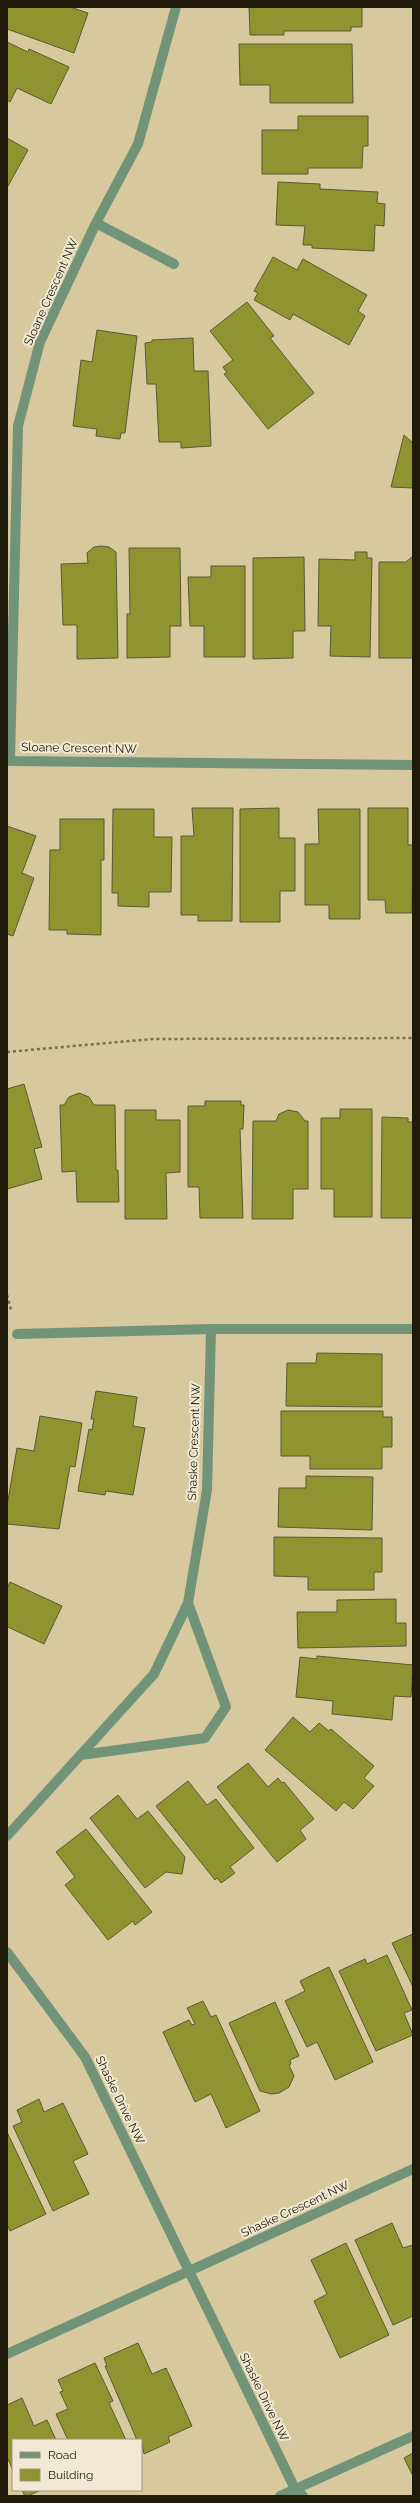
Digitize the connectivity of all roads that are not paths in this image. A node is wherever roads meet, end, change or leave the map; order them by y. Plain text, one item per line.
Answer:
1 (176, 7) edge
2 (96, 223) junction
3 (174, 264) dead end
4 (413, 765) edge
5 (210, 1329) junction
6 (413, 1330) edge
7 (17, 1334) dead end
8 (188, 1603) junction
9 (81, 1755) junction
10 (7, 1836) edge
11 (7, 1952) edge
12 (413, 2169) edge
13 (188, 2272) junction
14 (7, 2354) edge
15 (413, 2436) edge
16 (294, 2493) edge
17 (280, 2496) edge
18 (303, 2496) edge

1 - 2 street, Sloane Crescent NW
2 - 3 street
2 - 4 street, Sloane Crescent NW
5 - 6 street
5 - 7 street
5 - 8 street, Shaske Crescent NW
8 - 9 street, Shaske Crescent NW
8 - 9 street, Shaske Crescent NW
9 - 10 street, Shaske Crescent NW
11 - 13 street, Shaske Drive NW
12 - 13 street, Shaske Crescent NW
13 - 14 street
13 - 16 street, Shaske Drive NW
15 - 16 street
16 - 17 street
16 - 18 street, Shaske Drive NW

